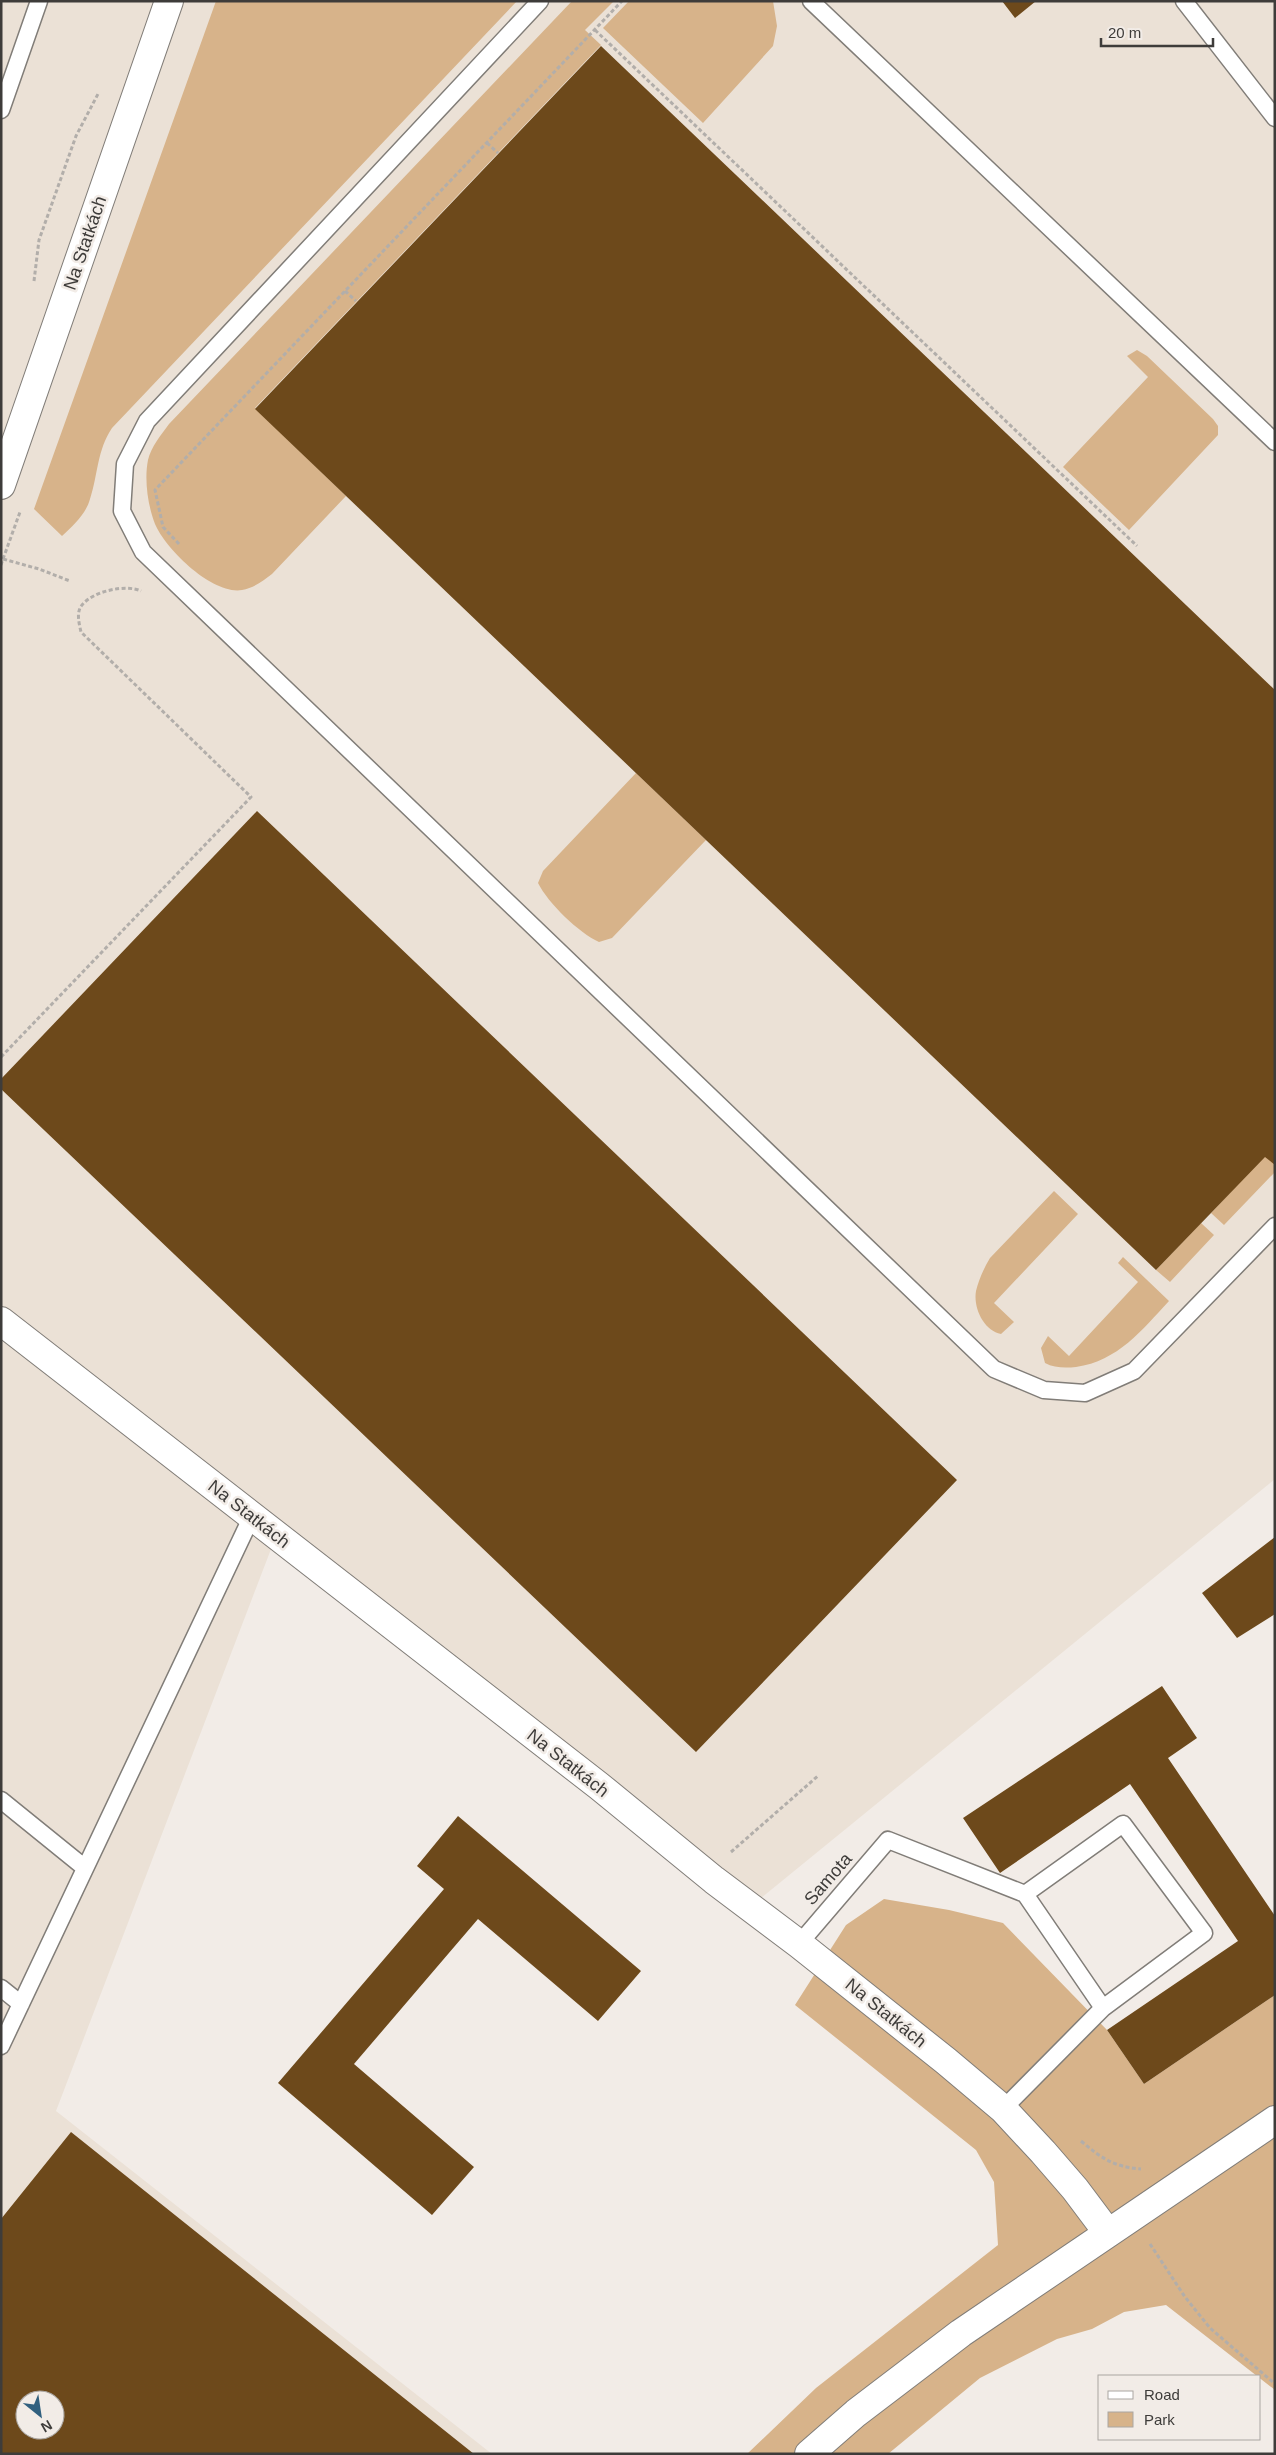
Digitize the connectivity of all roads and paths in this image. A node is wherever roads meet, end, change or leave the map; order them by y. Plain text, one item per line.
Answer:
1 (39, 1) edge
2 (169, 1) edge
3 (540, 1) edge
4 (622, 1) edge
5 (811, 1) edge
6 (1184, 1) edge
7 (595, 30) junction
8 (1, 110) edge
9 (1275, 118) edge
10 (487, 143) junction
11 (498, 153) dead end
12 (345, 291) junction
13 (356, 302) dead end
14 (1275, 442) edge
15 (1, 485) edge
16 (179, 545) dead end
17 (1137, 546) dead end
18 (1, 565) edge
19 (70, 581) dead end
20 (178, 586) junction
21 (1, 1057) edge
22 (1275, 1226) edge
23 (1, 1321) edge
24 (252, 1516) junction
25 (819, 1775) dead end
26 (1, 1800) edge
27 (737, 1859) dead end
28 (85, 1868) junction
29 (1025, 1894) junction
30 (799, 1944) junction
31 (1, 1988) edge
32 (21, 2004) junction
33 (1103, 2008) junction
34 (1, 2046) edge
35 (1003, 2109) junction
36 (1275, 2120) edge
37 (1132, 2217) junction
38 (1108, 2233) junction
39 (1275, 2384) edge
40 (809, 2454) edge

1 - 8 lane
2 - 15 street, Na Statkách
3 - 20 lane
4 - 7 path
5 - 14 lane
6 - 9 lane
7 - 10 path
7 - 17 path
10 - 11 path
10 - 12 path
12 - 13 path
12 - 16 path
18 - 19 path
20 - 21 path
20 - 22 lane
23 - 24 street, Na Statkách
24 - 28 lane
24 - 30 street, Na Statkách
25 - 27 path
26 - 28 lane
28 - 32 lane
29 - 30 lane, Samota
29 - 33 lane
29 - 33 lane
30 - 35 street, Na Statkách
31 - 32 lane
32 - 34 lane
33 - 35 lane
35 - 38 street, Na Statkách
36 - 37 street
37 - 38 street
37 - 39 path
38 - 40 street

